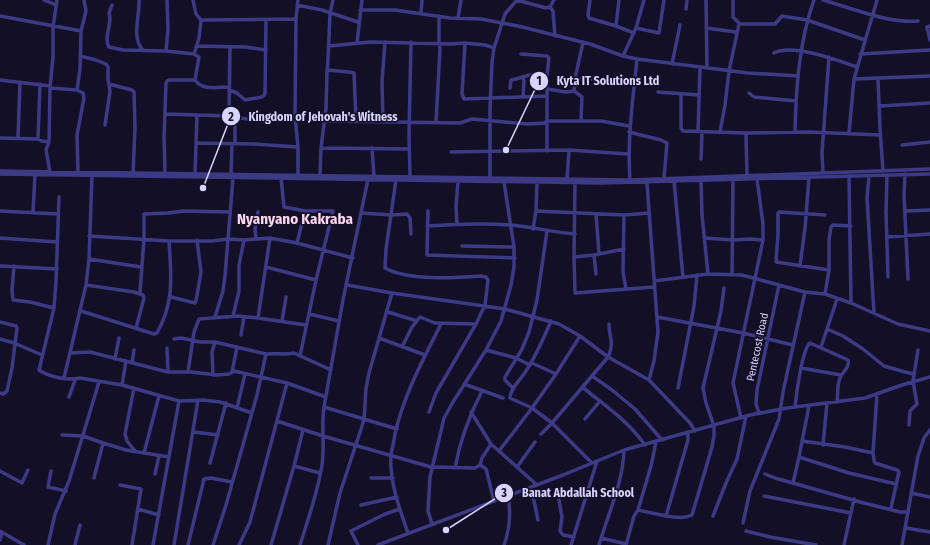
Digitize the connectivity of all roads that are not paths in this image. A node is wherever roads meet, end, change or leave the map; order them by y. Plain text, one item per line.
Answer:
1 (44, 0) edge
2 (57, 0) edge
3 (84, 0) edge
4 (139, 0) edge
5 (167, 0) edge
6 (193, 0) edge
7 (298, 0) edge
8 (333, 0) edge
9 (362, 0) edge
10 (422, 0) edge
11 (461, 0) edge
12 (517, 0) edge
13 (554, 0) edge
14 (590, 0) edge
15 (619, 0) edge
16 (644, 0) edge
17 (664, 0) edge
18 (687, 0) edge
19 (706, 0) edge
20 (733, 0) edge
21 (814, 0) edge
22 (823, 0) edge
23 (877, 0) edge
24 (56, 5) junction
25 (112, 5) dead end
26 (297, 5) junction
27 (550, 7) junction
28 (686, 9) dead end
29 (360, 10) junction
30 (330, 13) junction
31 (421, 13) junction
32 (873, 15) junction
33 (0, 16) edge
34 (439, 16) junction
35 (458, 18) junction
36 (296, 19) junction
37 (201, 20) junction
38 (266, 20) junction
39 (807, 20) junction
40 (918, 21) dead end
41 (358, 22) junction
42 (503, 23) junction
43 (740, 24) junction
44 (680, 25) dead end
45 (616, 26) junction
46 (930, 26) edge
47 (53, 27) junction
48 (636, 28) junction
49 (706, 28) junction
50 (81, 31) junction
51 (736, 32) junction
52 (634, 33) junction
53 (556, 36) junction
54 (865, 40) junction
55 (930, 40) edge
56 (385, 42) junction
57 (411, 42) junction
58 (583, 42) junction
59 (357, 43) junction
60 (439, 43) junction
61 (465, 43) junction
62 (197, 46) junction
63 (329, 46) junction
64 (230, 47) junction
65 (138, 48) junction
66 (494, 48) junction
67 (266, 50) junction
68 (930, 50) edge
69 (166, 51) junction
70 (802, 51) junction
71 (774, 53) dead end
72 (194, 54) junction
73 (521, 54) dead end
74 (860, 54) junction
75 (80, 56) junction
76 (623, 56) junction
77 (829, 58) junction
78 (637, 59) junction
79 (672, 64) junction
80 (857, 67) junction
81 (700, 68) junction
82 (707, 68) junction
83 (327, 70) junction
84 (729, 71) junction
85 (547, 76) junction
86 (798, 76) junction
87 (930, 76) edge
88 (523, 78) junction
89 (575, 79) junction
90 (878, 79) junction
91 (0, 80) edge
92 (195, 80) junction
93 (854, 80) junction
94 (20, 82) junction
95 (40, 84) junction
96 (109, 84) junction
97 (634, 84) junction
98 (50, 87) junction
99 (229, 88) junction
100 (510, 88) dead end
101 (547, 89) junction
102 (77, 90) junction
103 (574, 92) junction
104 (658, 92) dead end
105 (749, 93) dead end
106 (681, 94) junction
107 (699, 95) junction
108 (547, 96) junction
109 (490, 98) junction
110 (523, 98) junction
111 (796, 101) junction
112 (930, 103) edge
113 (880, 106) junction
114 (165, 114) junction
115 (197, 115) junction
116 (229, 116) junction
117 (295, 116) junction
118 (235, 117) junction
119 (490, 120) junction
120 (325, 121) junction
121 (356, 121) junction
122 (581, 121) junction
123 (383, 122) junction
124 (410, 122) junction
125 (436, 122) junction
126 (546, 122) junction
127 (105, 125) dead end
128 (629, 126) junction
129 (629, 132) junction
130 (700, 132) junction
131 (720, 132) junction
132 (795, 132) junction
133 (746, 133) junction
134 (823, 133) junction
135 (849, 134) junction
136 (880, 135) junction
137 (0, 138) edge
138 (18, 138) junction
139 (38, 139) junction
140 (49, 142) junction
141 (930, 142) edge
142 (196, 143) junction
143 (234, 144) junction
144 (902, 145) dead end
145 (298, 147) junction
146 (321, 148) junction
147 (372, 148) junction
148 (409, 149) junction
149 (569, 150) junction
150 (547, 151) junction
151 (451, 152) dead end
152 (491, 152) junction
153 (628, 154) junction
154 (701, 159) dead end
155 (930, 170) edge
156 (883, 171) junction
157 (50, 172) junction
158 (0, 173) edge
159 (78, 173) junction
160 (823, 173) junction
161 (133, 174) junction
162 (166, 174) junction
163 (195, 174) junction
164 (905, 174) junction
165 (930, 174) edge
166 (35, 175) junction
167 (92, 175) junction
168 (320, 175) junction
169 (887, 175) junction
170 (232, 176) junction
171 (298, 176) junction
172 (374, 176) junction
173 (410, 176) junction
174 (747, 176) junction
175 (804, 176) junction
176 (849, 176) junction
177 (868, 176) junction
178 (282, 178) junction
179 (368, 178) junction
180 (490, 178) junction
181 (664, 178) junction
182 (809, 178) junction
183 (566, 179) junction
184 (757, 179) junction
185 (396, 180) junction
186 (630, 180) junction
187 (674, 180) junction
188 (733, 180) junction
189 (458, 181) junction
190 (552, 181) junction
191 (701, 181) junction
192 (504, 182) junction
193 (537, 183) junction
194 (575, 183) junction
195 (646, 183) junction
196 (59, 197) dead end
197 (930, 210) edge
198 (0, 211) edge
199 (305, 211) junction
200 (428, 211) dead end
201 (536, 211) junction
202 (905, 211) junction
203 (33, 212) junction
204 (230, 212) junction
205 (258, 212) dead end
206 (575, 212) junction
207 (361, 213) junction
208 (649, 213) junction
209 (806, 213) junction
210 (58, 214) junction
211 (596, 214) junction
212 (392, 215) junction
213 (624, 215) junction
214 (825, 215) dead end
215 (457, 224) junction
216 (510, 225) junction
217 (428, 226) junction
218 (851, 226) junction
219 (533, 229) junction
220 (547, 231) junction
221 (411, 234) dead end
222 (575, 234) junction
223 (930, 234) edge
224 (906, 235) junction
225 (89, 236) junction
226 (887, 237) junction
227 (0, 238) edge
228 (270, 238) junction
229 (704, 238) junction
230 (144, 239) junction
231 (228, 239) junction
232 (256, 239) junction
233 (197, 240) junction
234 (244, 240) junction
235 (733, 240) junction
236 (762, 240) junction
237 (169, 241) junction
238 (57, 242) junction
239 (297, 242) junction
240 (462, 246) dead end
241 (514, 247) junction
242 (624, 249) junction
243 (324, 250) junction
244 (599, 254) junction
245 (594, 255) junction
246 (574, 257) junction
247 (353, 258) junction
248 (515, 258) junction
249 (89, 259) junction
250 (0, 266) edge
251 (14, 266) junction
252 (141, 266) junction
253 (800, 266) junction
254 (266, 267) junction
255 (56, 269) junction
256 (829, 270) junction
257 (596, 274) dead end
258 (708, 274) junction
259 (697, 275) junction
260 (732, 275) junction
261 (683, 277) junction
262 (888, 277) dead end
263 (754, 278) junction
264 (908, 279) dead end
265 (316, 280) junction
266 (654, 281) junction
267 (86, 285) junction
268 (347, 285) junction
269 (779, 286) junction
270 (654, 287) junction
271 (724, 288) dead end
272 (626, 289) junction
273 (805, 292) junction
274 (140, 293) junction
275 (392, 293) junction
276 (825, 294) junction
277 (171, 297) junction
278 (286, 297) dead end
279 (837, 299) junction
280 (851, 303) junction
281 (485, 305) junction
282 (54, 308) junction
283 (505, 309) junction
284 (81, 311) junction
285 (388, 312) junction
286 (874, 313) junction
287 (308, 314) junction
288 (233, 316) junction
289 (215, 317) junction
290 (244, 317) junction
291 (657, 317) junction
292 (258, 318) junction
293 (533, 318) junction
294 (282, 321) junction
295 (339, 321) junction
296 (416, 321) junction
297 (0, 322) edge
298 (551, 322) junction
299 (691, 323) junction
300 (441, 324) junction
301 (476, 324) junction
302 (609, 324) dead end
303 (306, 325) junction
304 (136, 328) junction
305 (717, 328) junction
306 (827, 329) junction
307 (930, 331) edge
308 (743, 333) junction
309 (241, 335) dead end
310 (580, 336) junction
311 (119, 338) dead end
312 (379, 338) junction
313 (0, 339) edge
314 (174, 339) dead end
315 (768, 339) junction
316 (192, 340) junction
317 (215, 342) junction
318 (14, 343) junction
319 (793, 345) junction
320 (237, 347) junction
321 (402, 347) junction
322 (821, 347) junction
323 (167, 348) dead end
324 (134, 350) dead end
325 (486, 350) junction
326 (918, 350) dead end
327 (70, 353) junction
328 (266, 354) junction
329 (42, 355) junction
330 (426, 355) junction
331 (300, 356) junction
332 (608, 357) junction
333 (516, 358) junction
334 (115, 359) junction
335 (126, 361) junction
336 (132, 363) junction
337 (531, 364) junction
338 (802, 368) junction
339 (331, 370) junction
340 (168, 372) junction
341 (188, 372) junction
342 (232, 372) junction
343 (213, 374) junction
344 (245, 374) junction
345 (556, 374) junction
346 (914, 374) junction
347 (841, 375) junction
348 (592, 376) junction
349 (261, 377) junction
350 (930, 377) edge
351 (64, 378) junction
352 (75, 380) junction
353 (649, 380) junction
354 (913, 381) junction
355 (99, 382) junction
356 (287, 383) junction
357 (464, 384) junction
358 (122, 385) junction
359 (582, 387) junction
360 (134, 388) junction
361 (513, 388) junction
362 (678, 388) dead end
363 (482, 391) junction
364 (0, 393) edge
365 (877, 394) junction
366 (159, 396) junction
367 (69, 397) dead end
368 (326, 397) junction
369 (503, 398) dead end
370 (198, 400) junction
371 (179, 401) junction
372 (600, 401) junction
373 (837, 402) junction
374 (226, 403) junction
375 (828, 403) junction
376 (809, 406) junction
377 (324, 407) junction
378 (237, 408) junction
379 (532, 408) junction
380 (795, 408) junction
381 (781, 410) junction
382 (429, 412) dead end
383 (471, 412) junction
384 (252, 413) junction
385 (759, 413) junction
386 (744, 417) junction
387 (585, 419) dead end
388 (364, 420) junction
389 (277, 421) junction
390 (552, 424) junction
391 (909, 425) dead end
392 (714, 426) junction
393 (397, 429) junction
394 (303, 430) junction
395 (930, 430) edge
396 (695, 431) junction
397 (194, 432) junction
398 (688, 432) junction
399 (62, 434) dead end
400 (541, 434) dead end
401 (218, 435) junction
402 (83, 436) junction
403 (323, 436) junction
404 (662, 440) junction
405 (802, 441) junction
406 (535, 442) dead end
407 (656, 442) junction
408 (103, 443) junction
409 (491, 444) junction
410 (356, 445) junction
411 (645, 445) junction
412 (823, 445) junction
413 (624, 450) junction
414 (136, 451) junction
415 (499, 451) junction
416 (144, 453) junction
417 (873, 453) junction
418 (159, 456) junction
419 (391, 456) junction
420 (169, 457) junction
421 (799, 457) junction
422 (598, 461) junction
423 (210, 463) dead end
424 (592, 463) junction
425 (480, 465) junction
426 (294, 466) junction
427 (431, 467) junction
428 (517, 467) junction
429 (455, 468) junction
430 (28, 470) dead end
431 (51, 471) dead end
432 (0, 473) edge
433 (320, 473) junction
434 (155, 474) dead end
435 (765, 474) dead end
436 (94, 478) dead end
437 (371, 478) dead end
438 (393, 478) junction
439 (232, 482) junction
440 (793, 482) junction
441 (896, 484) junction
442 (120, 485) dead end
443 (537, 485) junction
444 (531, 488) junction
445 (557, 489) dead end
446 (66, 491) junction
447 (911, 493) junction
448 (397, 496) junction
449 (508, 496) junction
450 (764, 496) dead end
451 (930, 497) edge
452 (854, 499) junction
453 (494, 501) junction
454 (361, 505) dead end
455 (891, 508) junction
456 (138, 509) junction
457 (400, 509) junction
458 (638, 510) junction
459 (908, 512) junction
460 (851, 513) junction
461 (159, 515) junction
462 (666, 516) junction
463 (713, 516) dead end
464 (538, 520) dead end
465 (743, 523) dead end
466 (432, 524) junction
467 (80, 525) dead end
468 (906, 528) junction
469 (746, 531) dead end
470 (1, 532) edge
471 (930, 532) edge
472 (408, 533) junction
473 (574, 537) junction
474 (601, 538) junction
475 (0, 540) edge
476 (787, 540) junction
477 (626, 544) edge
478 (24, 545) edge
479 (48, 545) edge
480 (75, 545) edge
481 (132, 545) edge
482 (153, 545) edge
483 (174, 545) edge
484 (188, 545) edge
485 (213, 545) edge
486 (239, 545) edge
487 (271, 545) edge
488 (300, 545) edge
489 (328, 545) edge
490 (358, 545) edge
491 (380, 545) edge
492 (504, 545) edge
493 (572, 545) edge
494 (599, 545) edge
495 (786, 545) edge
496 (814, 545) edge
497 (844, 545) edge
498 (902, 545) edge

1 - 24 street
2 - 24 street
3 - 50 street
4 - 65 street
5 - 69 street
6 - 37 street
7 - 26 street
8 - 30 street
9 - 29 street
10 - 31 street
11 - 35 street
12 - 27 street
12 - 42 street
13 - 27 street
14 - 45 street
15 - 45 street
16 - 48 street
17 - 48 street
18 - 28 street
19 - 49 street
20 - 43 street
21 - 39 street
22 - 32 street
23 - 32 street
24 - 47 street
25 - 65 street
26 - 30 street
26 - 36 street
27 - 53 street
29 - 31 street
29 - 41 street
30 - 41 street
30 - 63 street
31 - 34 street
32 - 40 street
32 - 54 street
33 - 47 street
34 - 35 street
34 - 60 street
35 - 42 street
36 - 38 street
36 - 117 street
37 - 38 street
37 - 62 street
38 - 67 street
39 - 43 street
39 - 54 street
39 - 70 street
41 - 59 street
42 - 53 street
42 - 66 street
43 - 51 street
44 - 79 street
45 - 52 street
46 - 55 street
47 - 50 street
47 - 98 street
48 - 52 street
49 - 51 street
49 - 82 street
50 - 75 street
51 - 84 street
52 - 76 street
53 - 58 street
54 - 74 street
56 - 57 street
56 - 59 street
56 - 123 street
57 - 60 street
57 - 124 street
58 - 76 street
58 - 89 street
59 - 63 street
60 - 61 street
60 - 125 street
61 - 66 street
61 - 109 street
62 - 64 street
62 - 72 street
63 - 83 street
64 - 67 street
64 - 99 street
65 - 69 street
66 - 109 street
67 - 99 street
68 - 74 street
69 - 72 street
70 - 71 street
70 - 77 street
70 - 86 street
72 - 92 street
73 - 85 street
74 - 80 street
75 - 96 street
75 - 102 street
76 - 78 street
77 - 80 street
77 - 134 street
78 - 79 street
78 - 97 street
79 - 81 street
80 - 93 street
81 - 82 street
81 - 107 street
82 - 84 street
83 - 120 street
83 - 121 street
84 - 86 street
84 - 131 street
85 - 88 street
85 - 101 street
86 - 111 street
87 - 90 street
88 - 100 street
88 - 110 street
89 - 97 street
89 - 103 street
90 - 93 street
90 - 113 street
91 - 94 street
92 - 99 street
92 - 114 street
93 - 135 street
94 - 95 street
94 - 138 street
95 - 98 street
95 - 139 street
96 - 127 street
96 - 161 street
97 - 128 street
98 - 102 street
98 - 140 street
99 - 116 street
101 - 103 street
101 - 108 street
102 - 159 street
103 - 122 street
104 - 106 street
105 - 111 street
106 - 107 street
106 - 130 street
107 - 130 street
108 - 110 street
108 - 126 street
109 - 110 street
109 - 119 street
111 - 132 street
112 - 113 street
113 - 136 street
114 - 115 street
114 - 162 street
115 - 116 street
115 - 142 street
116 - 118 street
117 - 118 street
117 - 145 street
118 - 143 street
119 - 125 street
119 - 126 street
119 - 152 street
120 - 121 street
120 - 146 street
121 - 123 street
122 - 126 street
122 - 128 street
123 - 124 street
124 - 125 street
124 - 148 street
126 - 150 street
128 - 129 street
129 - 153 street
129 - 181 street
130 - 131 street
130 - 154 street
131 - 133 street
132 - 133 street
132 - 134 street
133 - 174 street
134 - 135 street
134 - 160 street
135 - 136 street
136 - 156 street
137 - 138 street
138 - 139 street
139 - 140 street
140 - 157 street
141 - 144 street
142 - 143 street
142 - 163 street
143 - 145 street
143 - 170 street
145 - 171 street
146 - 147 street
146 - 168 street
147 - 148 street
147 - 172 street
148 - 173 street
149 - 150 street
149 - 153 street
149 - 183 street
150 - 152 street
151 - 152 street
152 - 180 street
153 - 186 street
155 - 156 street
156 - 160 street
157 - 158 street
157 - 159 street
158 - 166 street
159 - 167 street
160 - 175 street
161 - 162 street
161 - 167 street
162 - 163 street
163 - 170 street
164 - 165 street
164 - 169 street
164 - 202 street
166 - 167 street
166 - 203 street
167 - 170 street
167 - 225 street
168 - 171 street
168 - 179 street
169 - 177 street
169 - 226 street
170 - 171 street
170 - 178 street
170 - 204 street
172 - 173 street
172 - 179 street
173 - 180 street
174 - 175 street
174 - 187 street
175 - 182 street
175 - 184 street
176 - 177 street
176 - 182 street
176 - 218 street
177 - 286 street
178 - 179 street
178 - 199 street
179 - 185 street
179 - 207 street
180 - 190 street
181 - 186 street
181 - 187 street
182 - 209 street
183 - 186 street
183 - 190 street
184 - 188 street
184 - 236 street
185 - 189 street
185 - 212 street
187 - 191 street
187 - 195 street
187 - 261 street
188 - 191 street
188 - 235 street
189 - 192 street
189 - 215 street
190 - 193 street
190 - 194 street
191 - 229 street
192 - 193 street
192 - 216 street
193 - 201 street
194 - 195 street
194 - 206 street
195 - 208 street
196 - 210 street
197 - 202 street
198 - 203 street
199 - 239 street
199 - 243 street
200 - 217 street
201 - 206 street
201 - 219 street
202 - 224 street
203 - 210 street
204 - 230 street
204 - 231 street
205 - 232 street
206 - 211 street
206 - 222 street
207 - 212 street
207 - 247 street
208 - 213 street
208 - 266 street
209 - 214 street
209 - 253 street
209 - 253 street
210 - 238 street
211 - 213 street
211 - 244 street
212 - 221 street
212 - 281 street
213 - 242 street
215 - 216 street
215 - 217 street
216 - 219 street
216 - 241 street
217 - 248 street
218 - 256 street
218 - 280 street
219 - 220 street
220 - 222 street
220 - 293 street
222 - 246 street
223 - 224 street
224 - 226 street
224 - 264 street
225 - 230 street
225 - 249 street
226 - 262 street
227 - 238 street
228 - 232 street
228 - 239 street
228 - 254 street
229 - 235 street
229 - 258 street
230 - 237 street
230 - 252 street
231 - 233 street
231 - 234 street
231 - 289 street
232 - 234 street
233 - 237 street
233 - 277 street
234 - 288 street
235 - 236 street
235 - 260 street
236 - 263 street
237 - 277 street
238 - 255 street
239 - 243 street
240 - 241 street
241 - 248 street
242 - 244 street
242 - 272 street
243 - 247 street
243 - 265 street
244 - 245 street
245 - 246 street
245 - 257 street
246 - 272 street
247 - 268 street
248 - 283 street
249 - 252 street
249 - 267 street
250 - 251 street
251 - 255 street
251 - 282 street
252 - 274 street
253 - 256 street
254 - 265 street
254 - 292 street
255 - 282 street
256 - 276 street
258 - 259 street
258 - 260 street
259 - 261 street
259 - 299 street
260 - 263 street
261 - 266 street
263 - 269 street
263 - 308 street
265 - 287 street
266 - 270 street
267 - 274 street
267 - 284 street
268 - 275 street
268 - 295 street
269 - 273 street
269 - 315 street, Pentecost Road
270 - 272 street
270 - 291 street
271 - 305 street
273 - 276 street
273 - 319 street
274 - 304 street
275 - 281 street
275 - 285 street
276 - 279 street
277 - 304 street
278 - 294 street
279 - 280 street
279 - 306 street
280 - 286 street
281 - 283 street
281 - 301 street
282 - 329 street
283 - 293 street
283 - 325 street
284 - 304 street
284 - 327 street
285 - 296 street
285 - 312 street
286 - 307 street
287 - 295 street
287 - 303 street
288 - 289 street
288 - 290 street
289 - 316 street
290 - 292 street
290 - 309 street
291 - 299 street
291 - 353 street
292 - 294 street
293 - 298 street
293 - 333 street
294 - 303 street
295 - 339 street
296 - 300 street
296 - 321 street
297 - 318 street
298 - 310 street
298 - 337 street
299 - 305 street
299 - 362 street
300 - 301 street
300 - 330 street
301 - 382 street
302 - 332 street
303 - 331 street
305 - 308 street
305 - 392 street
306 - 322 street
306 - 346 street
308 - 315 street
308 - 386 street
310 - 332 street
310 - 345 street
311 - 334 street
312 - 321 street
312 - 388 street
313 - 318 street
314 - 316 street
315 - 319 street
315 - 385 street, Pentecost Road
316 - 317 street
316 - 341 street
317 - 320 street
317 - 343 street
318 - 329 street
318 - 364 street
319 - 381 street
320 - 328 street
320 - 342 street
321 - 330 street
322 - 338 street
322 - 347 street
323 - 340 street
324 - 336 street
325 - 333 street
325 - 357 street
326 - 346 street
327 - 334 street
327 - 351 street
328 - 331 street
328 - 349 street
329 - 351 street
330 - 393 street
331 - 339 street
332 - 348 street
332 - 353 street
333 - 337 street
333 - 361 street
334 - 335 street
335 - 336 street
335 - 358 street
336 - 340 street
337 - 345 street
337 - 361 street
338 - 347 street
338 - 380 street
339 - 368 street
340 - 341 street
341 - 343 street
342 - 343 street
342 - 344 street
344 - 349 street
344 - 378 street
345 - 379 street
346 - 354 street
347 - 373 street
348 - 359 street
348 - 404 street
349 - 356 street
349 - 384 street
350 - 354 street
351 - 352 street
352 - 355 street
352 - 367 street
353 - 396 street
354 - 365 street
354 - 391 street
355 - 358 street
355 - 402 street
356 - 368 street
356 - 389 street
357 - 363 street
357 - 427 street
358 - 360 street
359 - 372 street
359 - 390 street
360 - 366 street
360 - 414 street
361 - 379 street
363 - 369 street
363 - 383 street
365 - 373 street
365 - 417 street
366 - 371 street
366 - 416 street
368 - 377 street
370 - 371 street
370 - 374 street
370 - 397 street
371 - 420 street
372 - 387 street
372 - 411 street
373 - 375 street
374 - 378 street
374 - 401 street
375 - 376 street
375 - 412 street
376 - 380 street
376 - 405 street
377 - 388 street
377 - 403 street
378 - 384 street
379 - 390 street
379 - 415 street
380 - 381 street
381 - 385 street
381 - 465 street
383 - 409 street
383 - 429 street
384 - 439 street
385 - 386 street
386 - 392 street
386 - 463 street
388 - 393 street
388 - 410 street
389 - 394 street
389 - 486 street
390 - 400 street
390 - 424 street
392 - 396 street
392 - 462 street
393 - 419 street
394 - 403 street
394 - 426 street
395 - 447 street
396 - 398 street
397 - 401 street
397 - 483 street
398 - 404 street
398 - 462 street
399 - 402 street
401 - 423 street
402 - 408 street
402 - 446 street
403 - 410 street
403 - 433 street
404 - 407 street
405 - 412 street
405 - 421 street
406 - 428 street
407 - 411 street
407 - 458 street
408 - 414 street
408 - 436 street
409 - 415 street
409 - 425 street
410 - 419 street
410 - 489 street
411 - 413 street
412 - 417 street
413 - 422 street
413 - 474 street
414 - 416 street
415 - 428 street
416 - 418 street
417 - 441 street
418 - 420 street
418 - 434 street
419 - 427 street
419 - 438 street
420 - 461 street
421 - 440 street
421 - 441 street
422 - 424 street
422 - 473 street
424 - 443 street
425 - 429 street
425 - 453 street
426 - 433 street
426 - 487 street
427 - 429 street
427 - 466 street
428 - 443 street
430 - 432 street
431 - 446 street
433 - 488 street
435 - 440 street
437 - 438 street
438 - 448 street
439 - 484 street
439 - 485 street
440 - 452 street
441 - 455 street
442 - 456 street
443 - 444 street
444 - 449 street
444 - 464 street
445 - 473 street
446 - 479 street
447 - 451 street
447 - 459 street
448 - 454 street
448 - 457 street
449 - 453 street
449 - 492 street
450 - 460 street
452 - 455 street
452 - 460 street
453 - 466 street
455 - 459 street
456 - 461 street
456 - 481 street
457 - 472 street
457 - 490 street
458 - 462 street
458 - 477 street
459 - 468 street
460 - 497 street
461 - 482 street
466 - 472 street
467 - 480 street
468 - 471 street
468 - 498 street
469 - 476 street
470 - 475 street
470 - 478 street
472 - 491 street
473 - 493 street
474 - 477 street
474 - 494 street
476 - 495 street
476 - 496 street

